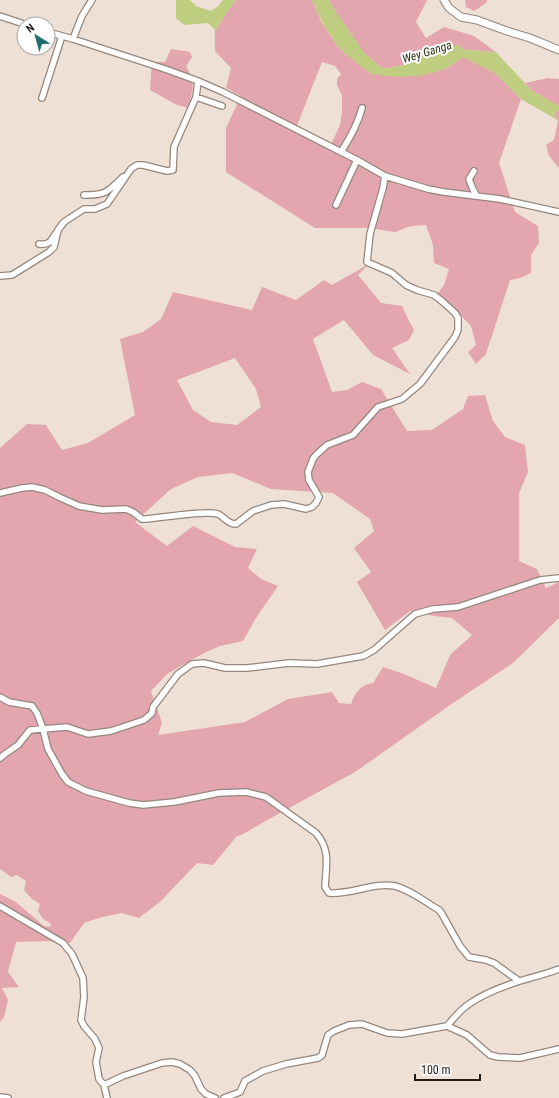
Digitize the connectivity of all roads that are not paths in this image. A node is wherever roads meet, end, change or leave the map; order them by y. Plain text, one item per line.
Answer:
1 (92, 0) edge
2 (444, 0) edge
3 (0, 16) edge
4 (16, 21) edge
5 (56, 34) edge
6 (62, 36) junction
7 (72, 39) junction
8 (559, 50) edge
9 (198, 81) junction
10 (196, 97) junction
11 (42, 98) dead end
12 (222, 106) dead end
13 (362, 108) dead end
14 (341, 152) junction
15 (357, 160) junction
16 (131, 169) junction
17 (474, 171) dead end
18 (385, 176) junction
19 (84, 195) dead end
20 (476, 195) junction
21 (336, 205) dead end
22 (559, 212) edge
23 (58, 230) junction
24 (39, 244) dead end
25 (0, 276) edge
26 (0, 493) edge
27 (559, 578) edge
28 (0, 697) edge
29 (43, 729) junction
30 (0, 758) edge
31 (0, 906) edge
32 (559, 969) edge
33 (519, 981) junction
34 (447, 1026) junction
35 (559, 1049) edge
36 (104, 1085) junction
37 (0, 1097) edge
38 (8, 1098) edge
39 (107, 1098) edge
40 (216, 1098) edge
41 (224, 1098) edge

1 - 7 street
2 - 8 main road
3 - 4 street
5 - 6 street
6 - 7 street
6 - 11 street
7 - 9 street
9 - 10 street
9 - 14 street
10 - 12 street
10 - 16 street
13 - 14 street
14 - 15 street
15 - 18 street
15 - 21 street
16 - 19 street
16 - 23 street
17 - 20 street
18 - 20 street
18 - 26 street
20 - 22 street
23 - 24 street
23 - 25 street
27 - 29 street
28 - 29 street
29 - 30 street
29 - 33 street
31 - 36 street
32 - 33 street
33 - 34 street
34 - 35 street
34 - 41 street
36 - 39 street
36 - 40 street
37 - 38 street

